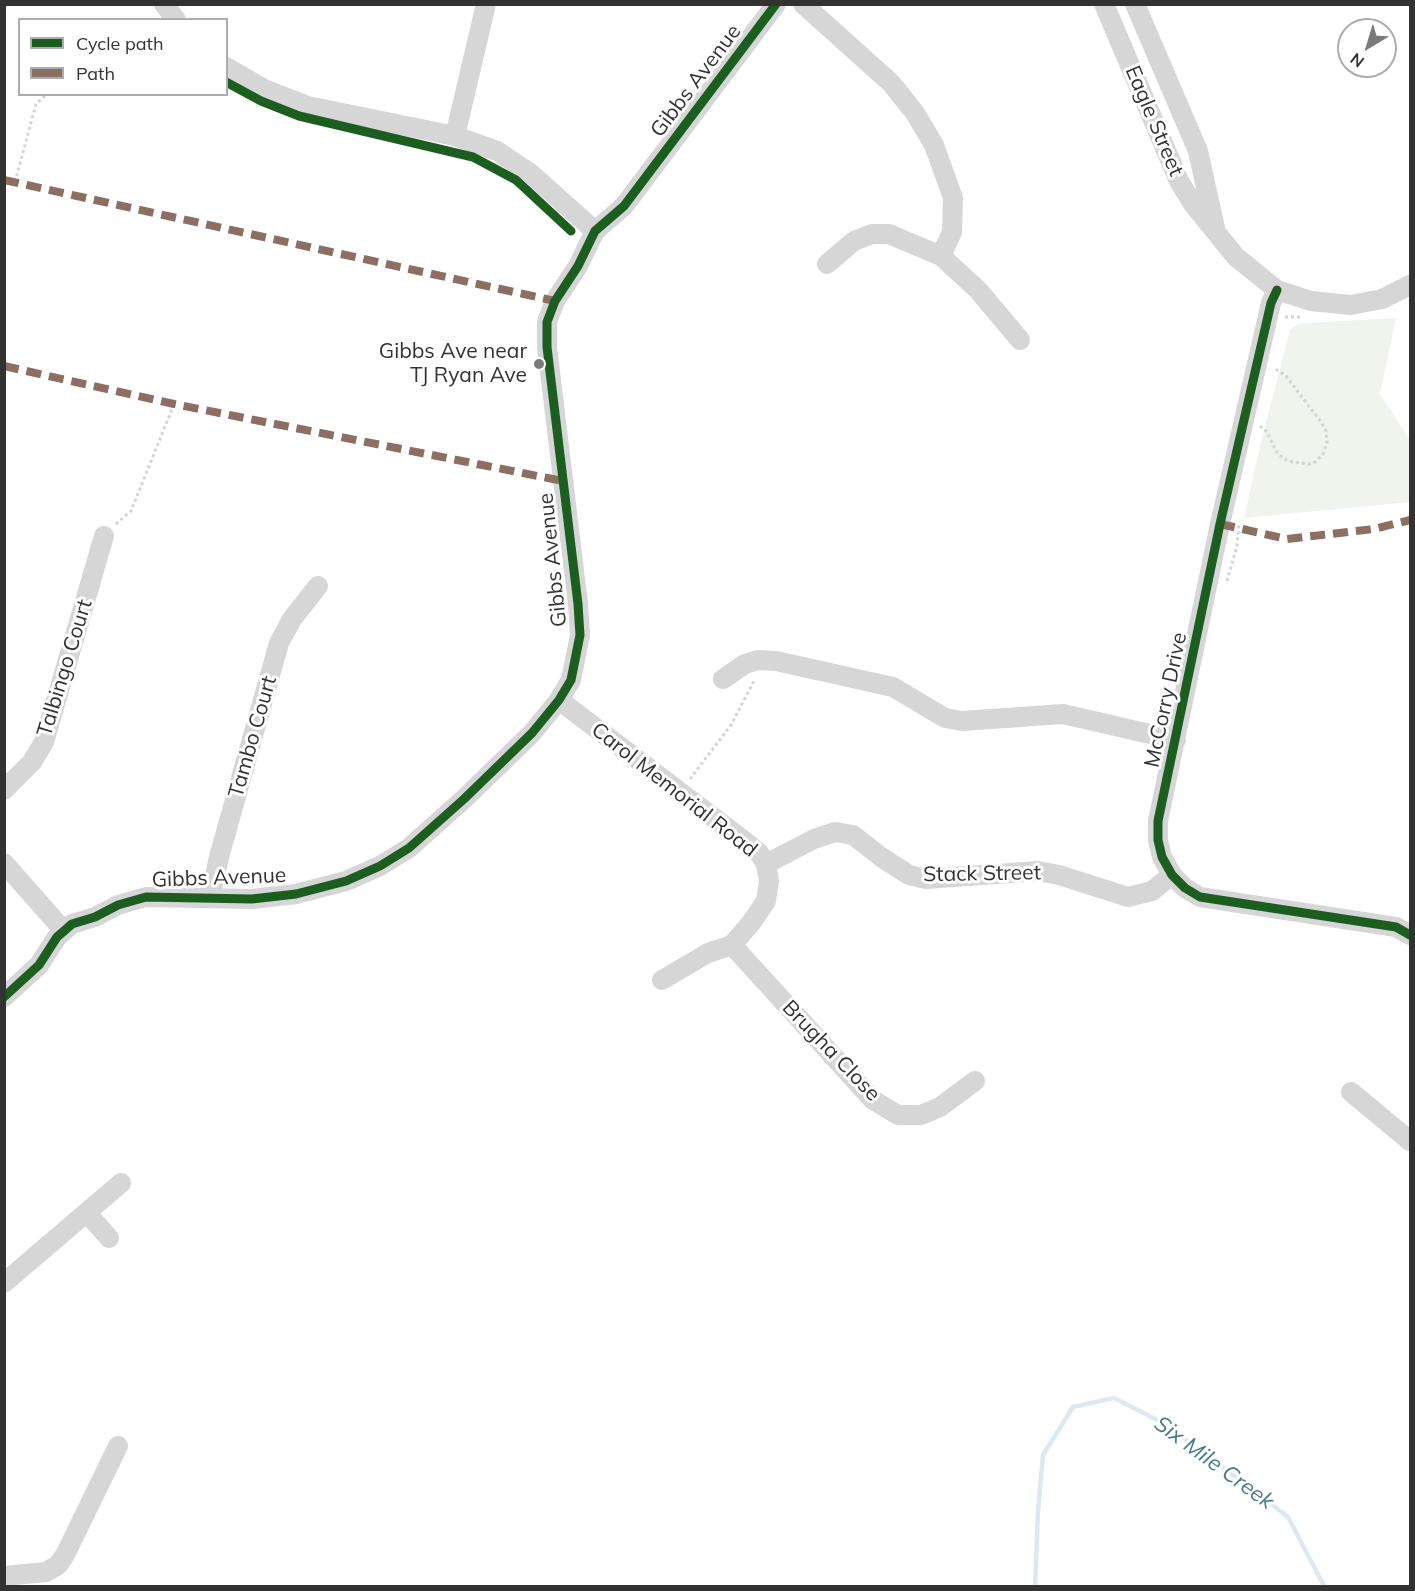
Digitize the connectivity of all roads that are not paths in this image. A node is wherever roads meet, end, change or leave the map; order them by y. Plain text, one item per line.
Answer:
1 (164, 4) edge
2 (486, 4) edge
3 (776, 4) edge
4 (803, 4) edge
5 (1104, 4) edge
6 (1135, 4) edge
7 (174, 18) edge
8 (228, 68) edge
9 (455, 136) junction
10 (1216, 230) junction
11 (595, 231) junction
12 (941, 256) junction
13 (827, 264) dead end
14 (1410, 285) edge
15 (1277, 290) junction
16 (1020, 340) dead end
17 (104, 536) road end
18 (318, 586) dead end
19 (723, 679) dead end
20 (559, 700) junction
21 (1176, 740) junction
22 (4, 790) edge
23 (4, 863) edge
24 (766, 864) junction
25 (1172, 875) junction
26 (210, 898) junction
27 (64, 930) junction
28 (1410, 933) edge
29 (732, 945) junction
30 (662, 980) dead end
31 (4, 997) edge
32 (975, 1081) dead end
33 (1351, 1092) dead end
34 (1410, 1141) edge
35 (121, 1183) dead end
36 (87, 1213) junction
37 (109, 1238) dead end
38 (4, 1282) edge
39 (118, 1446) dead end
40 (4, 1576) edge

1 - 7 street
2 - 9 street
3 - 11 street, Gibbs Avenue
4 - 12 street
5 - 10 street, Eagle Street
6 - 10 street, Eagle Street
8 - 9 street
9 - 11 street
10 - 15 street, Eagle Street
11 - 20 street, Gibbs Avenue
12 - 13 street
12 - 16 street
14 - 15 street, Eagle Street
15 - 21 street, McCorry Drive
17 - 22 street, Talbingo Court
18 - 26 street, Tambo Court
19 - 21 street
20 - 24 street, Carol Memorial Road
20 - 26 street, Gibbs Avenue
21 - 25 street, McCorry Drive
23 - 27 street
24 - 25 street, Stack Street
24 - 29 street, Carol Memorial Road
25 - 28 street, McCorry Drive
26 - 27 street, Gibbs Avenue
27 - 31 street, Gibbs Avenue
29 - 30 street, Carol Memorial Road
29 - 32 street, Brugha Close
33 - 34 street
35 - 36 street
36 - 37 street
36 - 38 street
39 - 40 street

